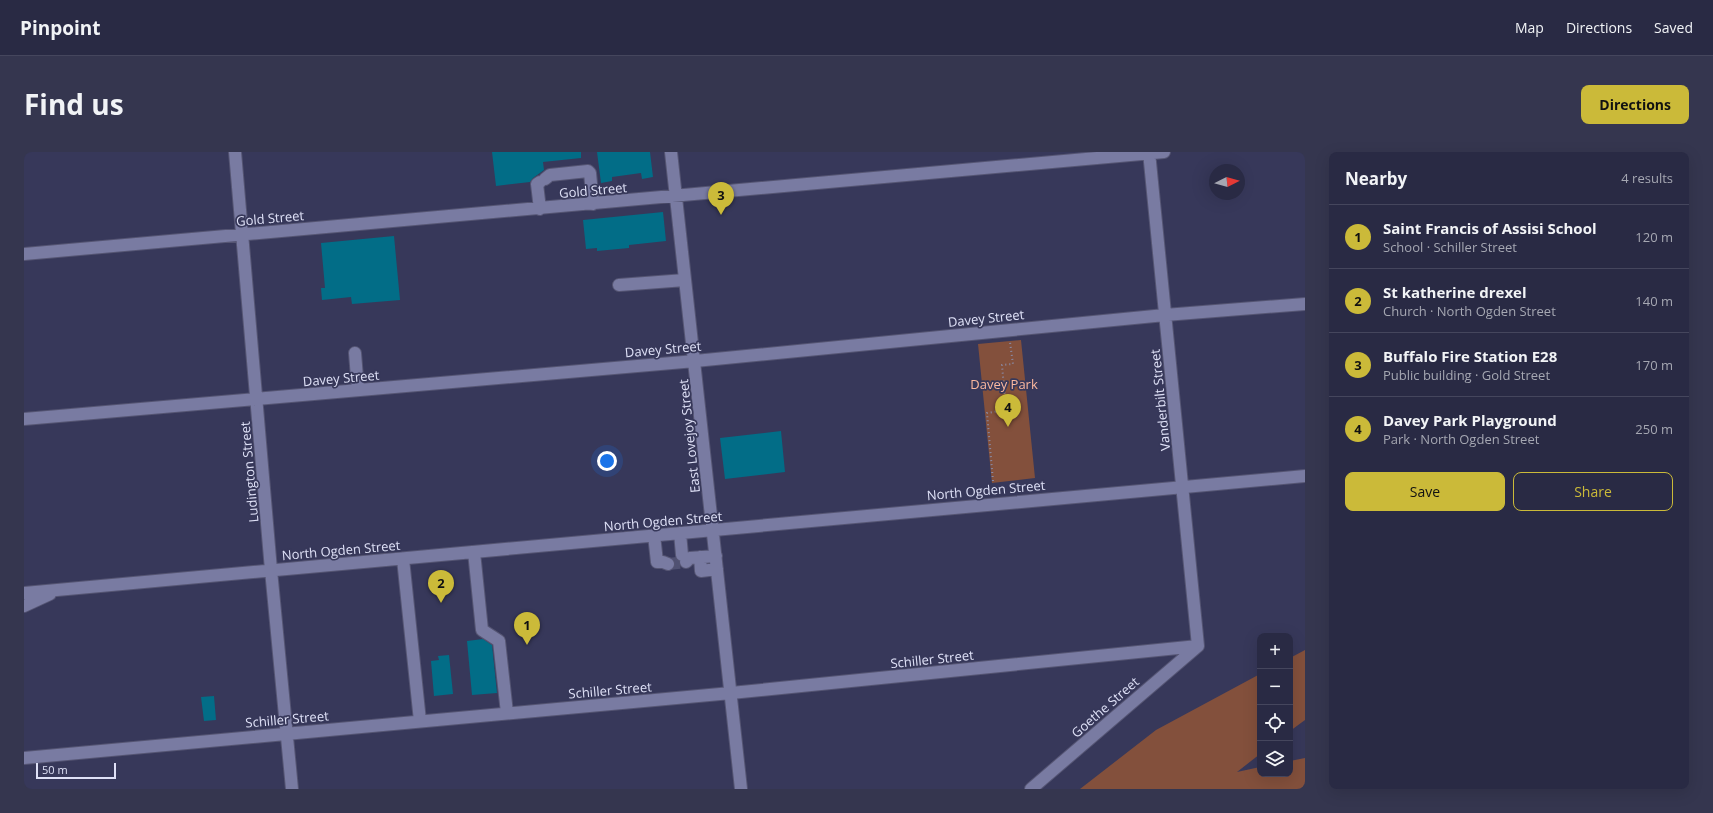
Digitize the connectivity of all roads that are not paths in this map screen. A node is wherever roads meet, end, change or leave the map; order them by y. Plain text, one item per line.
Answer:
1 (235, 152) edge
2 (671, 152) edge
3 (1164, 152) edge
4 (1149, 153) edge
5 (676, 197) junction
6 (593, 204) junction
7 (540, 209) junction
8 (242, 235) junction
9 (24, 254) edge
10 (685, 280) junction
11 (619, 285) dead end
12 (1305, 304) edge
13 (1165, 315) junction
14 (355, 353) dead end
15 (695, 361) junction
16 (358, 390) junction
17 (257, 399) junction
18 (24, 419) edge
19 (1305, 476) edge
20 (1182, 487) junction
21 (713, 531) junction
22 (680, 533) junction
23 (654, 535) junction
24 (474, 552) junction
25 (716, 556) junction
26 (689, 558) junction
27 (403, 559) junction
28 (666, 561) dead end
29 (717, 569) junction
30 (271, 570) junction
31 (66, 589) junction
32 (24, 592) edge
33 (24, 606) edge
34 (1198, 646) junction
35 (731, 694) junction
36 (507, 713) junction
37 (420, 721) junction
38 (287, 734) junction
39 (24, 758) edge
40 (292, 789) edge
41 (741, 789) edge
42 (1031, 789) edge

1 - 8 street, Ludington Street
2 - 5 street, East Lovejoy Street
3 - 4 street, Gold Street
4 - 5 street, Gold Street
4 - 13 street, Vanderbilt Street
5 - 6 street, Gold Street
5 - 10 street, East Lovejoy Street
6 - 7 street, Gold Street
6 - 7 street
7 - 8 street, Gold Street
8 - 9 street, Gold Street
8 - 17 street, Ludington Street
10 - 11 street
10 - 15 street, East Lovejoy Street
12 - 13 street, Davey Street
13 - 15 street, Davey Street
13 - 20 street, Vanderbilt Street
14 - 16 street
15 - 16 street, Davey Street
15 - 21 street, East Lovejoy Street
16 - 17 street, Davey Street
17 - 18 street, Davey Street
17 - 30 street, Ludington Street
19 - 20 street, North Ogden Street
20 - 21 street, North Ogden Street
20 - 34 street, Vanderbilt Street
21 - 22 street, North Ogden Street
21 - 25 street, East Lovejoy Street
22 - 23 street, North Ogden Street
22 - 26 street
23 - 24 street, North Ogden Street
23 - 28 street
24 - 27 street, North Ogden Street
24 - 36 street
25 - 26 street
25 - 29 street, East Lovejoy Street
26 - 29 street
27 - 30 street, North Ogden Street
27 - 37 street
29 - 35 street, East Lovejoy Street
30 - 31 street, North Ogden Street
30 - 38 street, Ludington Street
31 - 32 street, North Ogden Street
31 - 33 street
34 - 35 street, Schiller Street
34 - 42 street, Goethe Street
35 - 36 street, Schiller Street
35 - 41 street, East Lovejoy Street
36 - 37 street, Schiller Street
37 - 38 street, Schiller Street
38 - 39 street, Schiller Street
38 - 40 street, Ludington Street

